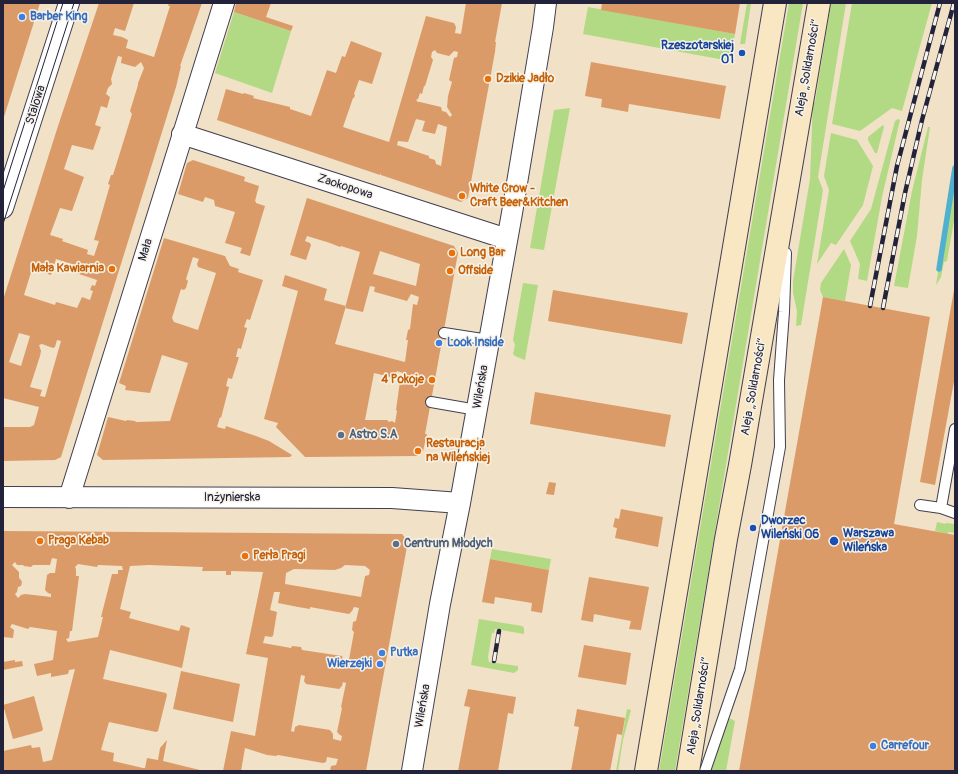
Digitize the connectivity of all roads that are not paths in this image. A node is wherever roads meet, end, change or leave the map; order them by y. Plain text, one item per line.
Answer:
1 (69, 3) edge
2 (224, 3) edge
3 (546, 3) edge
4 (775, 3) edge
5 (819, 3) edge
6 (182, 134) junction
7 (787, 187) junction
8 (3, 208) edge
9 (508, 239) junction
10 (444, 333) dead end
11 (489, 340) junction
12 (431, 402) dead end
13 (477, 410) junction
14 (955, 429) edge
15 (3, 497) edge
16 (70, 498) junction
17 (460, 503) junction
18 (920, 505) dead end
19 (941, 508) junction
20 (955, 514) edge
21 (412, 771) edge
22 (646, 771) edge
23 (688, 771) edge
24 (705, 771) edge

1 - 8 street, Stalowa
2 - 6 street, Mała
3 - 9 street, Wileńska
4 - 22 main road
5 - 7 main road, Aleja „Solidarności”
6 - 9 street, Zaokopowa
6 - 16 street, Mała
7 - 23 main road, Aleja „Solidarności”
7 - 24 lane
9 - 11 street, Wileńska
10 - 11 lane
11 - 13 street, Wileńska
12 - 13 lane
13 - 17 street, Wileńska
14 - 19 lane
15 - 16 street, Inżynierska
16 - 17 street, Inżynierska
17 - 21 street, Wileńska
18 - 19 lane
19 - 20 lane

